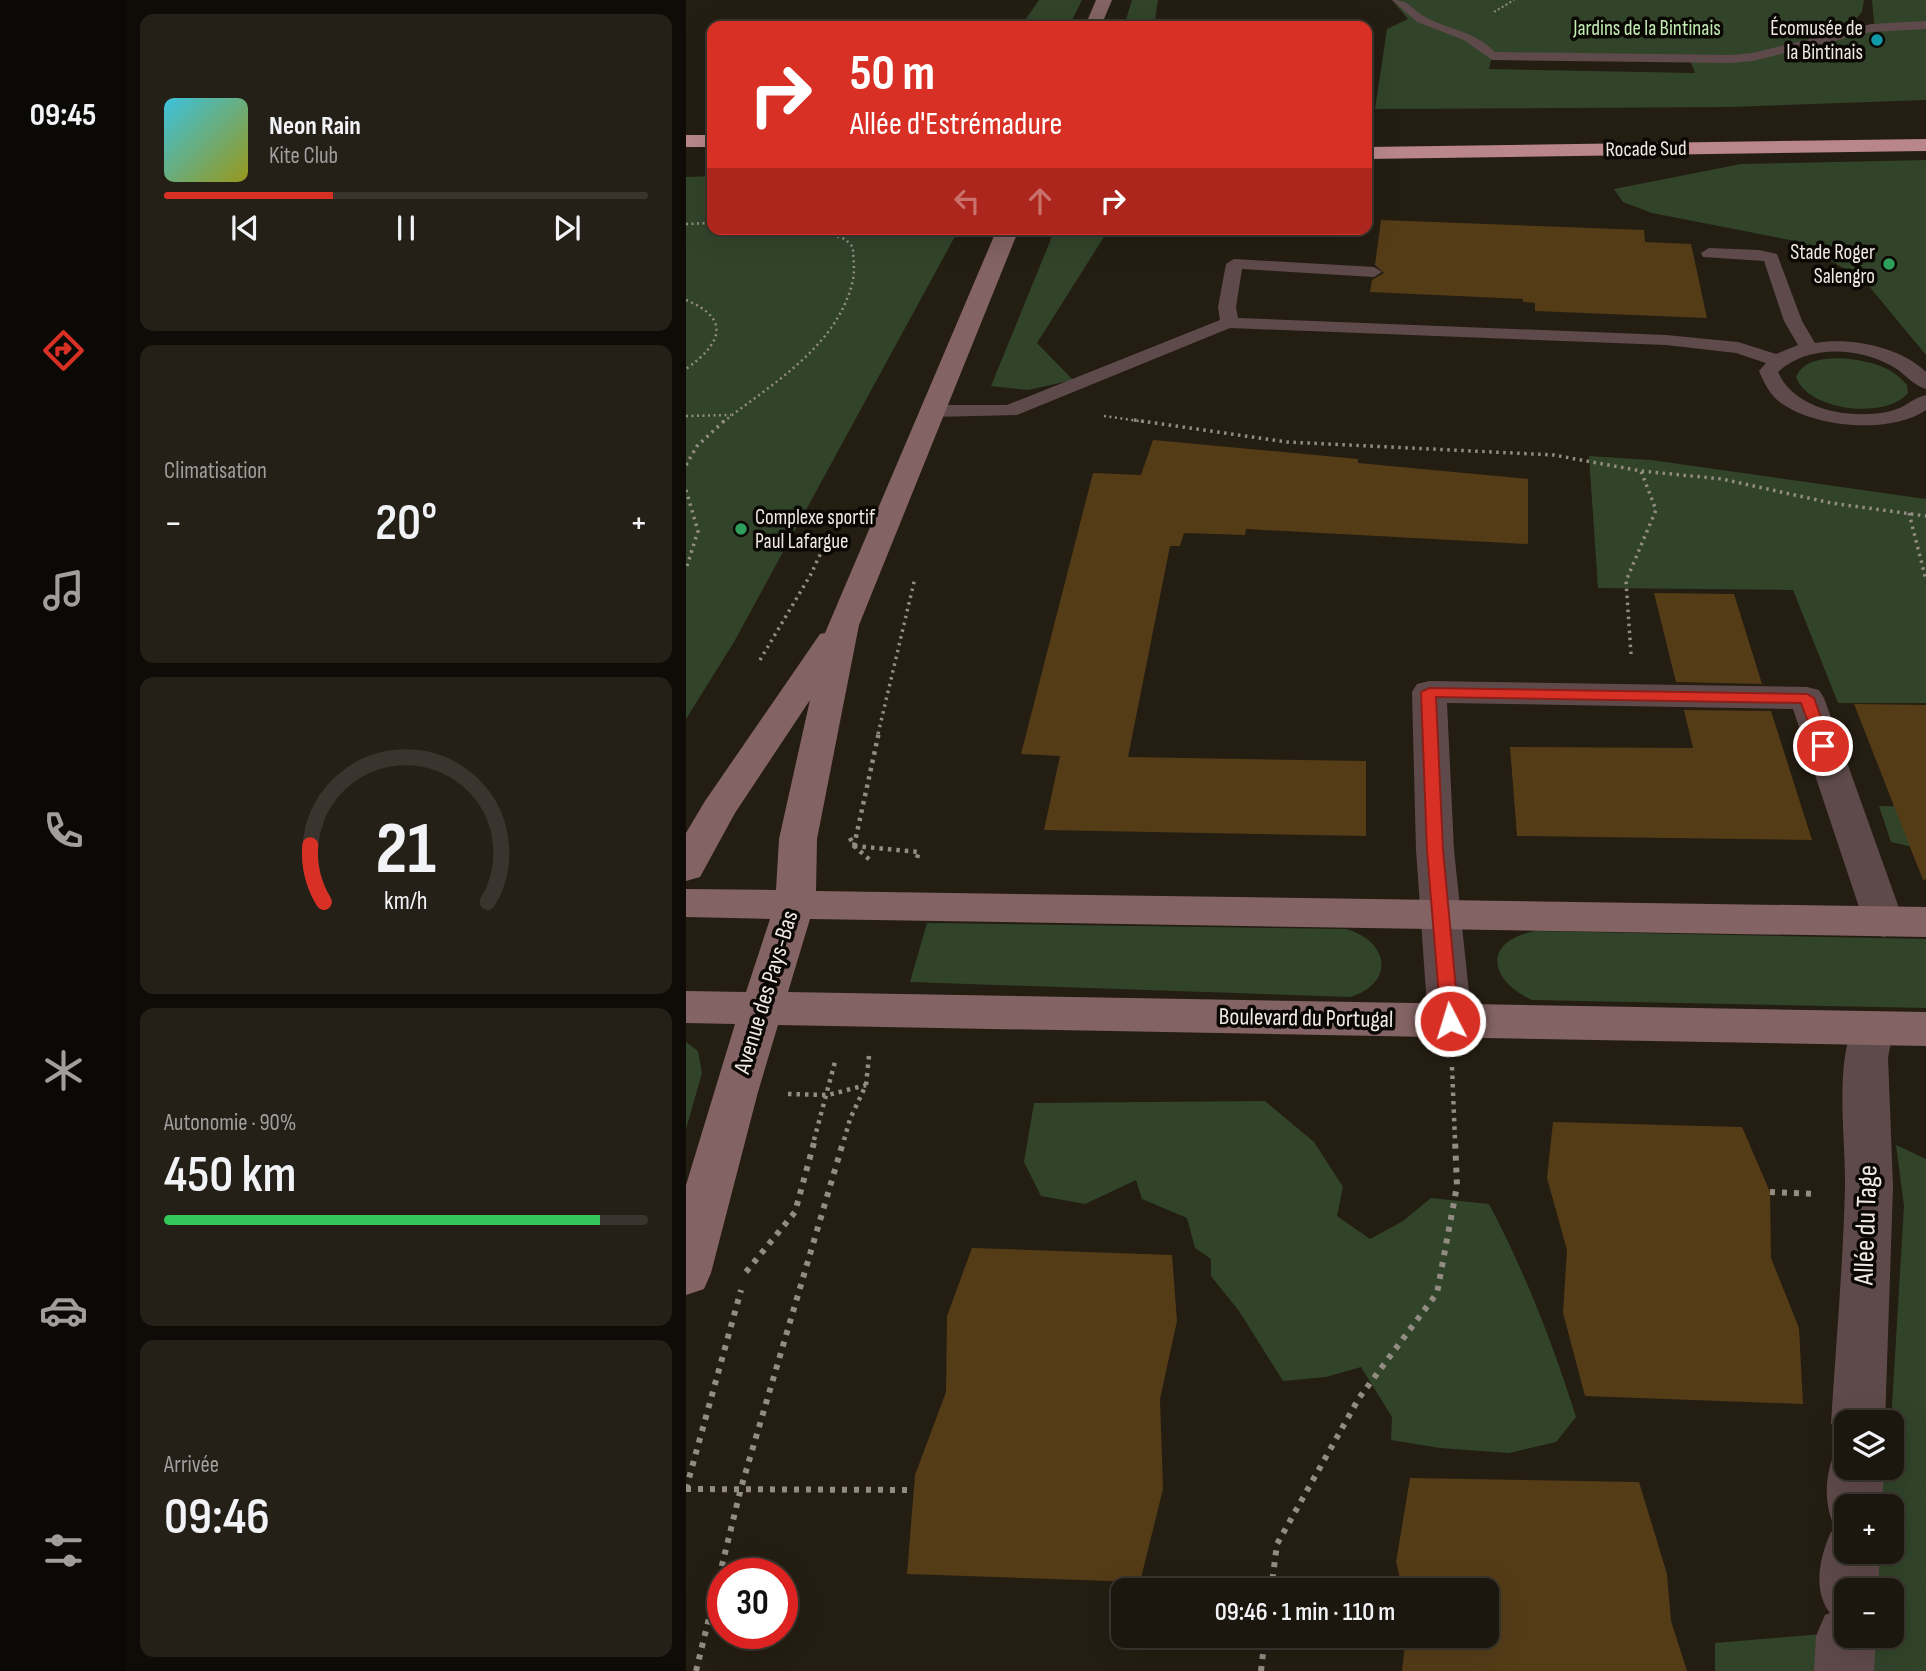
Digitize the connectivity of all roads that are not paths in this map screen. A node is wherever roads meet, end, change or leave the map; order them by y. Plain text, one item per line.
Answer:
1 (1104, 0) edge
2 (1398, 0) edge
3 (1095, 21) edge
4 (1926, 25) edge
5 (686, 141) edge
6 (707, 141) edge
7 (1926, 145) edge
8 (1372, 153) edge
9 (686, 161) edge
10 (707, 161) edge
11 (1006, 235) edge
12 (1709, 253) dead end
13 (1374, 272) dead end
14 (1230, 323) junction
15 (1809, 348) junction
16 (1775, 360) junction
17 (1926, 383) edge
18 (1926, 401) edge
19 (933, 411) junction
20 (843, 625) junction
21 (686, 867) edge
22 (686, 902) edge
23 (794, 903) junction
24 (1441, 914) junction
25 (1884, 922) junction
26 (1926, 922) edge
27 (686, 1007) edge
28 (759, 1008) junction
29 (1450, 1021) junction
30 (1872, 1028) junction
31 (1926, 1029) edge
32 (686, 1273) edge
33 (1859, 1410) edge
34 (1845, 1648) edge
35 (1844, 1671) edge

1 - 3 main road
2 - 4 lane
5 - 6 highway
7 - 8 highway, Rocade Sud
9 - 10 highway
11 - 19 main road, Avenue des Pays-Bas
12 - 15 lane
13 - 14 lane
14 - 16 lane
14 - 19 lane
15 - 16 lane
15 - 17 lane
16 - 18 lane
19 - 20 main road, Avenue des Pays-Bas
20 - 21 main road, Avenue des Pays-Bas
20 - 23 main road, Avenue des Pays-Bas
22 - 23 main road
23 - 24 main road
23 - 28 main road, Avenue des Pays-Bas
24 - 25 main road
24 - 25 street
24 - 29 street
25 - 26 main road
27 - 28 main road, Boulevard du Portugal
28 - 29 main road, Boulevard du Portugal
28 - 32 main road, Avenue des Pays-Bas
29 - 30 main road, Boulevard du Portugal
30 - 31 main road, Boulevard du Portugal
30 - 33 street, Allée du Tage
34 - 35 street

